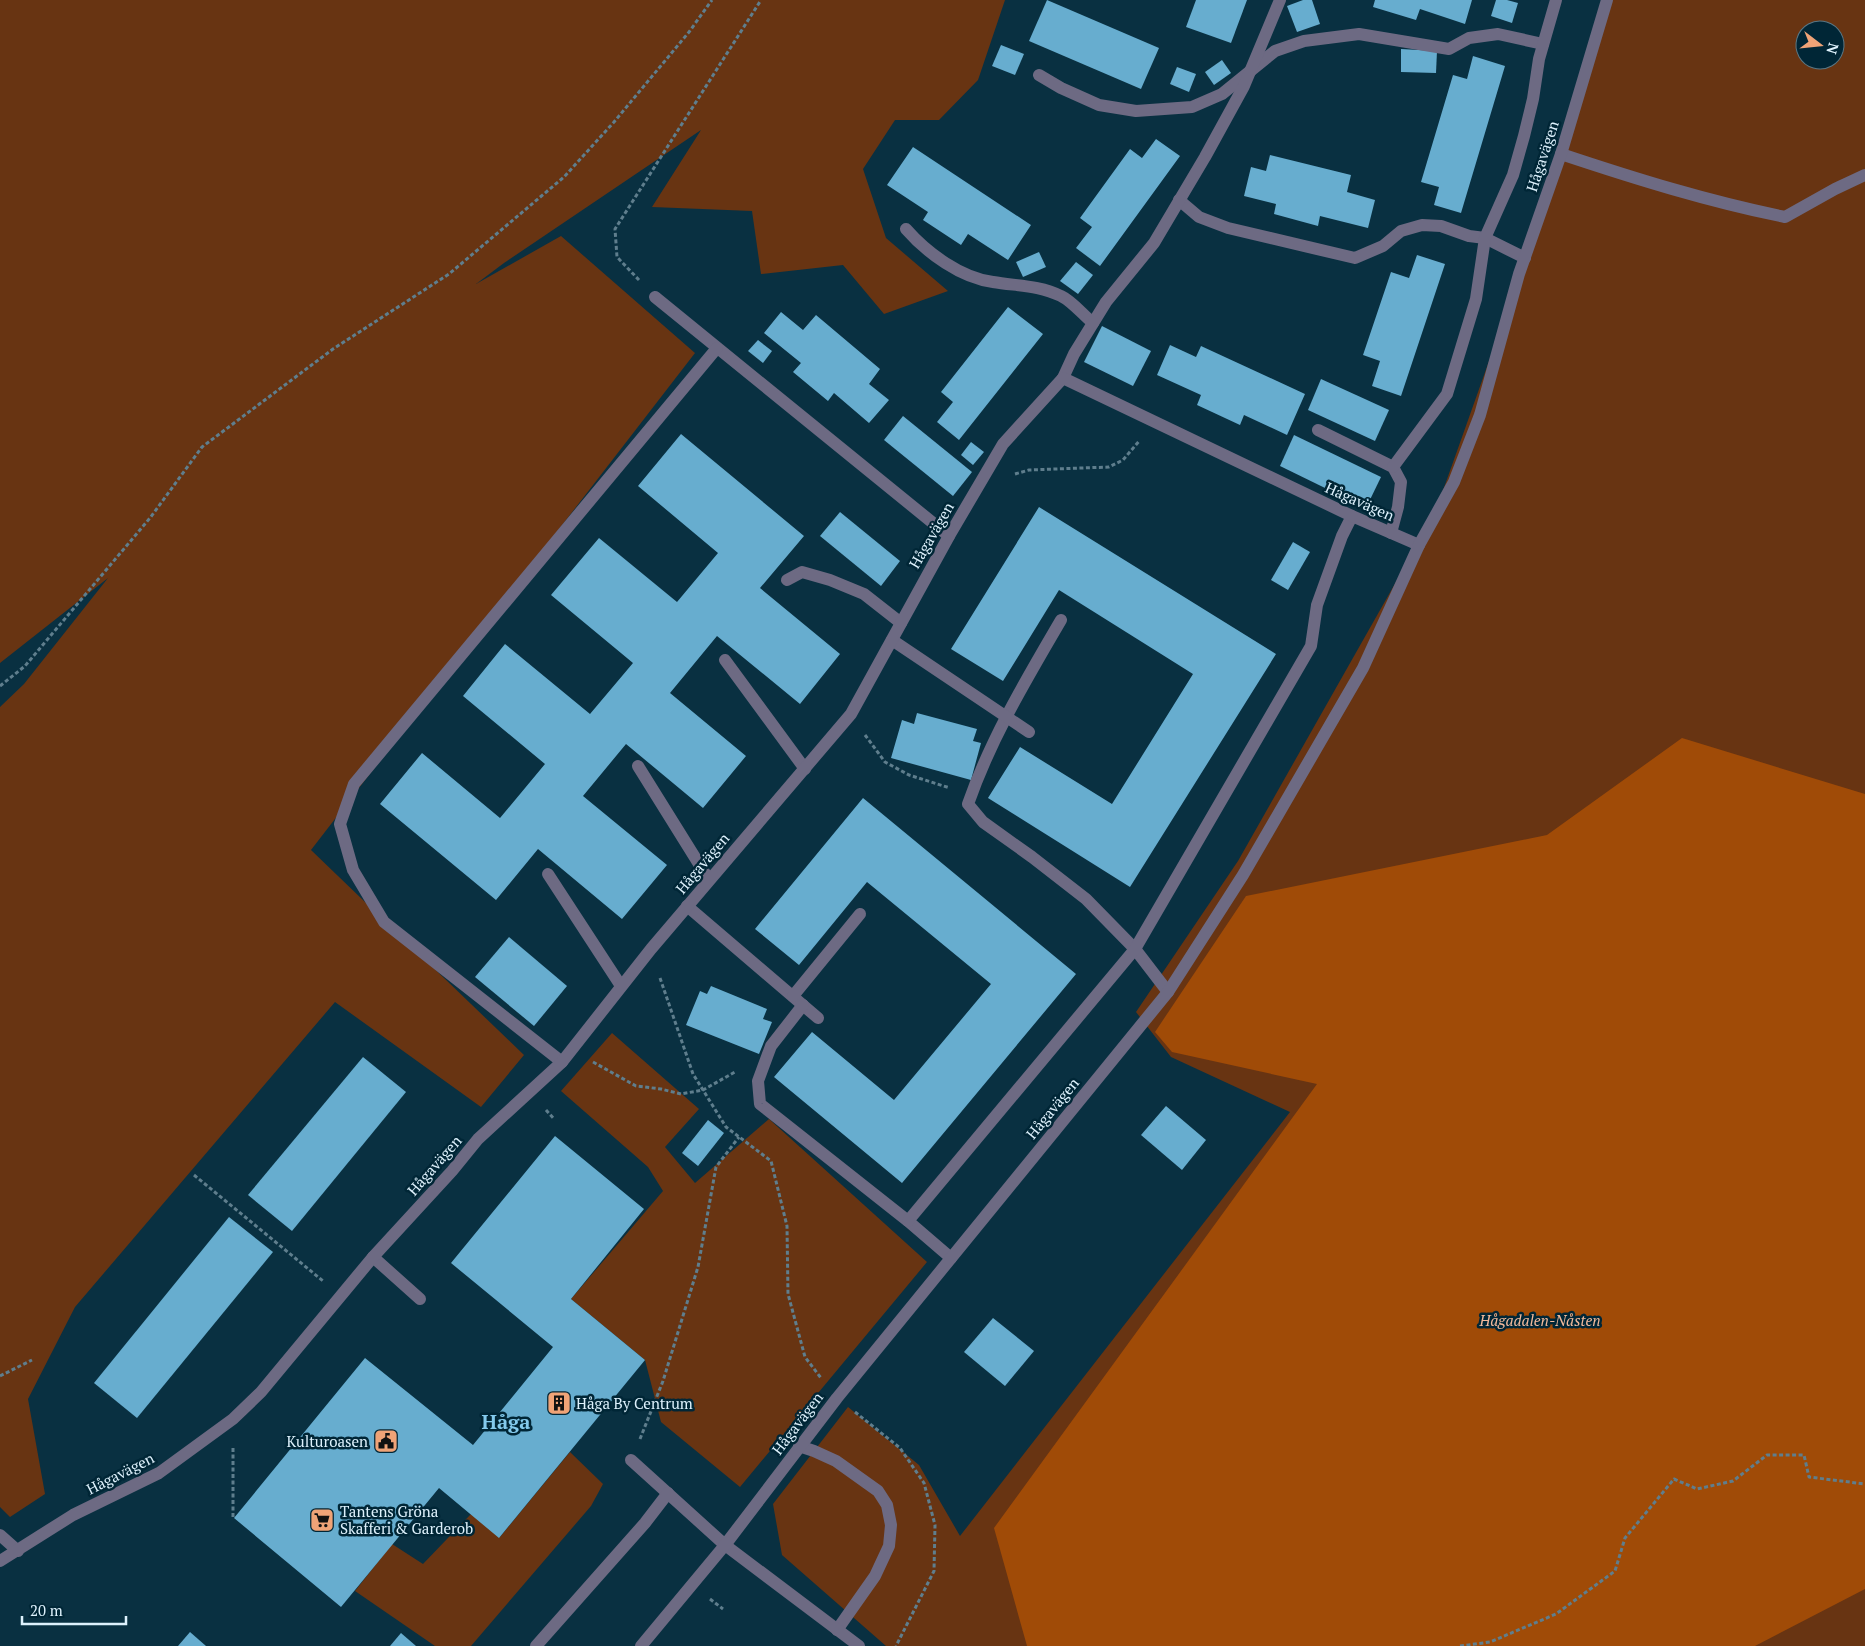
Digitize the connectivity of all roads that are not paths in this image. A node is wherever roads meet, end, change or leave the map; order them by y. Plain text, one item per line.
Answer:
1 (1280, 0) edge
2 (1556, 0) edge
3 (1607, 0) edge
4 (1543, 44) junction
5 (1251, 70) junction
6 (1039, 76) dead end
7 (1560, 154) junction
8 (1865, 175) edge
9 (1179, 200) junction
10 (906, 229) dead end
11 (1486, 238) junction
12 (1525, 258) junction
13 (655, 297) road end
14 (1093, 323) junction
15 (717, 348) junction
16 (1063, 378) junction
17 (1318, 430) dead end
18 (1394, 467) junction
19 (1352, 516) junction
20 (1391, 533) junction
21 (949, 536) junction
22 (1419, 545) junction
23 (787, 580) dead end
24 (1061, 620) dead end
25 (901, 623) junction
26 (892, 640) junction
27 (725, 660) dead end
28 (1005, 716) junction
29 (1029, 732) dead end
30 (638, 766) dead end
31 (805, 768) junction
32 (548, 874) dead end
33 (709, 880) junction
34 (687, 906) junction
35 (860, 914) dead end
36 (1135, 949) junction
37 (621, 986) junction
38 (1168, 992) junction
39 (792, 996) junction
40 (803, 1005) junction
41 (818, 1018) dead end
42 (562, 1062) junction
43 (908, 1221) junction
44 (373, 1257) junction
45 (951, 1258) junction
46 (420, 1299) dead end
47 (799, 1446) junction
48 (631, 1460) road end
49 (668, 1493) junction
50 (0, 1535) edge
51 (725, 1544) junction
52 (18, 1552) junction
53 (0, 1562) edge
54 (838, 1630) junction
55 (536, 1646) edge
56 (641, 1646) edge
57 (859, 1646) edge

1 - 5 street
2 - 4 street
3 - 7 street, Hågavägen
4 - 5 street
4 - 11 street
5 - 6 street
5 - 9 street
7 - 8 street
7 - 12 street, Hågavägen
9 - 11 street
9 - 14 street
10 - 14 street
11 - 12 street
11 - 18 street
12 - 22 street, Hågavägen
13 - 15 street
14 - 16 street
15 - 21 street
15 - 42 street
16 - 19 street, Hågavägen
16 - 21 street, Hågavägen
17 - 18 street
18 - 20 street
19 - 20 street, Hågavägen
19 - 36 street
20 - 22 street, Hågavägen
21 - 25 street, Hågavägen
22 - 38 street, Hågavägen
23 - 25 street
24 - 28 street
25 - 26 street, Hågavägen
26 - 28 street
26 - 31 street, Hågavägen
27 - 31 street
28 - 29 street
28 - 36 street
30 - 33 street
31 - 33 street, Hågavägen
32 - 37 street
33 - 34 street, Hågavägen
34 - 37 street, Hågavägen
34 - 39 street
35 - 39 street
36 - 38 street
36 - 43 street
37 - 42 street, Hågavägen
38 - 45 street, Hågavägen
39 - 40 street
40 - 41 street
40 - 43 street
42 - 44 street, Hågavägen
43 - 45 street
44 - 46 street
44 - 52 street, Hågavägen
45 - 47 street, Hågavägen
47 - 51 street, Hågavägen
47 - 54 street
48 - 49 street
49 - 51 street
49 - 55 street
50 - 52 street
51 - 54 street
51 - 56 street, Hågavägen
52 - 53 street, Hågavägen
54 - 57 street

